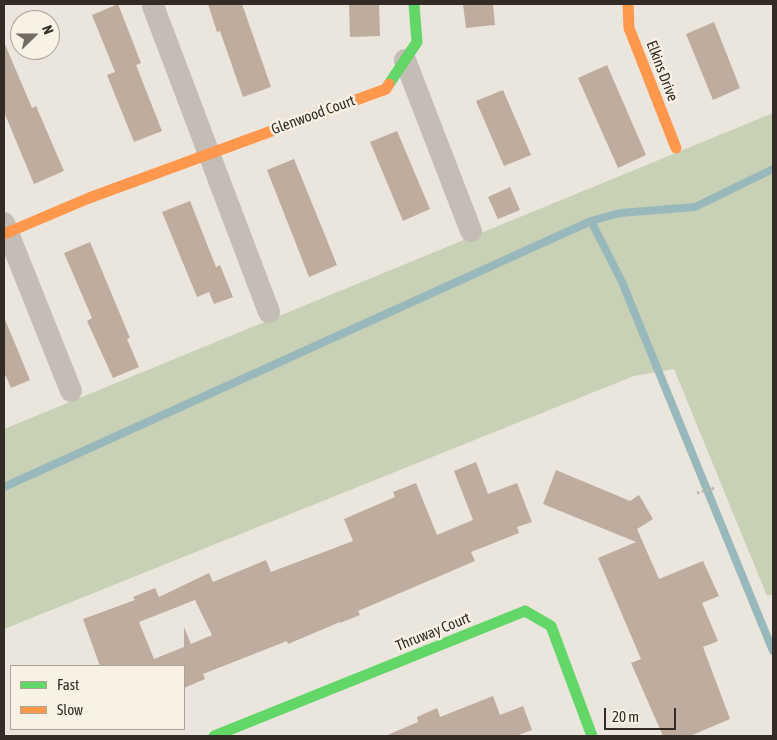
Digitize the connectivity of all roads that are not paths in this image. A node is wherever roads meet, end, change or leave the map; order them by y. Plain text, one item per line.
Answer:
1 (414, 4) edge
2 (628, 4) edge
3 (153, 6) dead end
4 (405, 60) junction
5 (676, 148) dead end
6 (208, 153) junction
7 (5, 230) edge
8 (471, 231) dead end
9 (269, 312) dead end
10 (71, 391) dead end
11 (214, 736) edge
12 (592, 736) edge

1 - 4 street, Glenwood Court
2 - 5 street, Elkins Drive
3 - 6 street
4 - 6 street, Glenwood Court
4 - 8 street
6 - 7 street, Glenwood Court
6 - 9 street
7 - 10 street, Glenwood Court
11 - 12 street, Thruway Court

